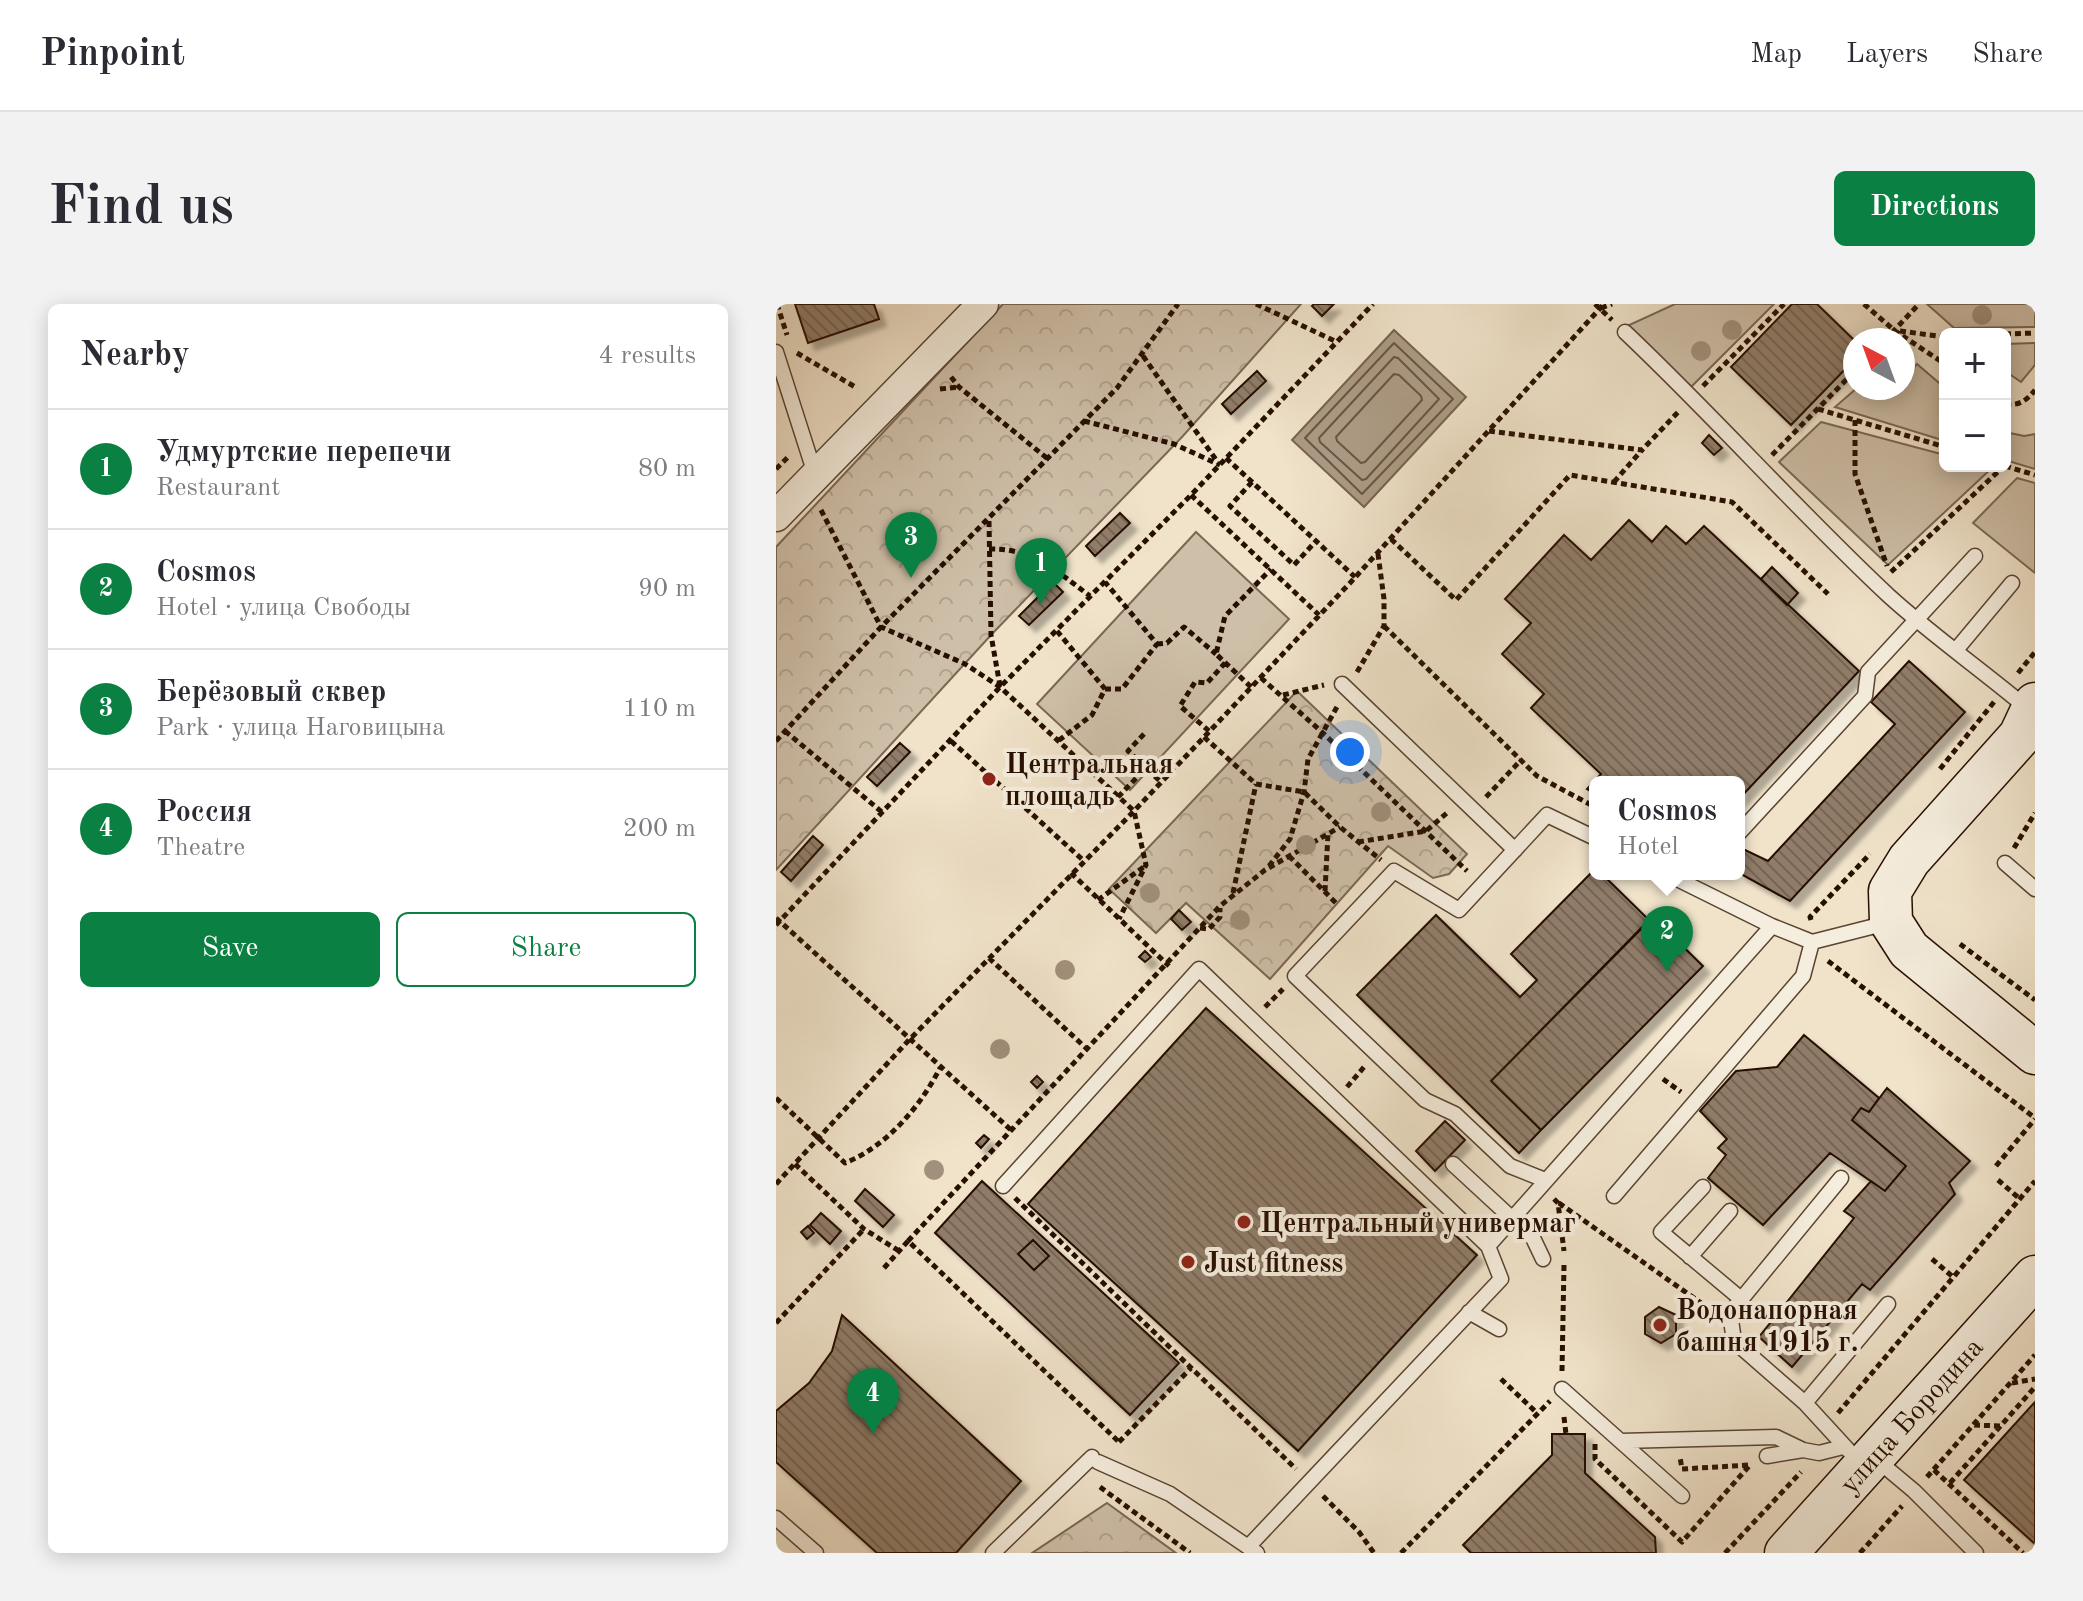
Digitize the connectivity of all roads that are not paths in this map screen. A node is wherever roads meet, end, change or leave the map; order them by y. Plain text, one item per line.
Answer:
1 (983, 304) edge
2 (1625, 332) dead end
3 (776, 352) edge
4 (819, 471) junction
5 (776, 516) edge
6 (1975, 556) dead end
7 (2012, 583) dead end
8 (1917, 618) junction
9 (1956, 650) junction
10 (1342, 684) road end
11 (2033, 707) edge
12 (1745, 826) edge
13 (1589, 835) edge
14 (1515, 850) junction
15 (2005, 863) road end
16 (1679, 880) edge
17 (2035, 889) edge
18 (1891, 922) junction
19 (1772, 926) junction
20 (1812, 942) junction
21 (2035, 1053) edge
22 (1453, 1164) dead end
23 (1841, 1178) dead end
24 (1543, 1184) junction
25 (1003, 1186) road end
26 (1703, 1187) dead end
27 (1614, 1196) dead end
28 (1730, 1211) dead end
29 (1514, 1218) junction
30 (1488, 1246) junction
31 (1690, 1257) junction
32 (1543, 1259) dead end
33 (2035, 1277) edge
34 (1741, 1299) junction
35 (1888, 1304) dead end
36 (1469, 1312) junction
37 (1499, 1329) dead end
38 (1562, 1389) road end
39 (1805, 1403) junction
40 (1621, 1441) junction
41 (1803, 1450) junction
42 (1767, 1456) dead end
43 (1861, 1457) junction
44 (1682, 1496) dead end
45 (776, 1518) edge
46 (1253, 1550) edge
47 (816, 1553) edge
48 (993, 1553) edge
49 (1786, 1553) edge
50 (1976, 1553) edge

1 - 4 street
2 - 8 lane
3 - 4 lane
4 - 5 street
6 - 8 lane
7 - 9 lane
8 - 9 lane
8 - 12 lane
9 - 11 lane
10 - 14 lane
11 - 18 street
13 - 14 lane
14 - 24 lane
15 - 17 lane
16 - 19 lane
18 - 20 lane
18 - 21 street
19 - 20 lane
19 - 24 lane
20 - 27 lane
22 - 29 lane
23 - 34 lane
24 - 29 lane
25 - 30 lane
26 - 31 lane
28 - 31 lane
29 - 30 lane
29 - 32 lane
30 - 36 lane
31 - 34 lane
33 - 43 street, улица Бородина
34 - 39 lane
35 - 39 lane
36 - 37 lane
36 - 46 lane
38 - 40 lane
39 - 43 lane
40 - 41 lane
40 - 44 lane
41 - 42 lane
41 - 43 lane
43 - 49 street, улица Бородина
43 - 50 lane
45 - 47 lane
46 - 48 lane

